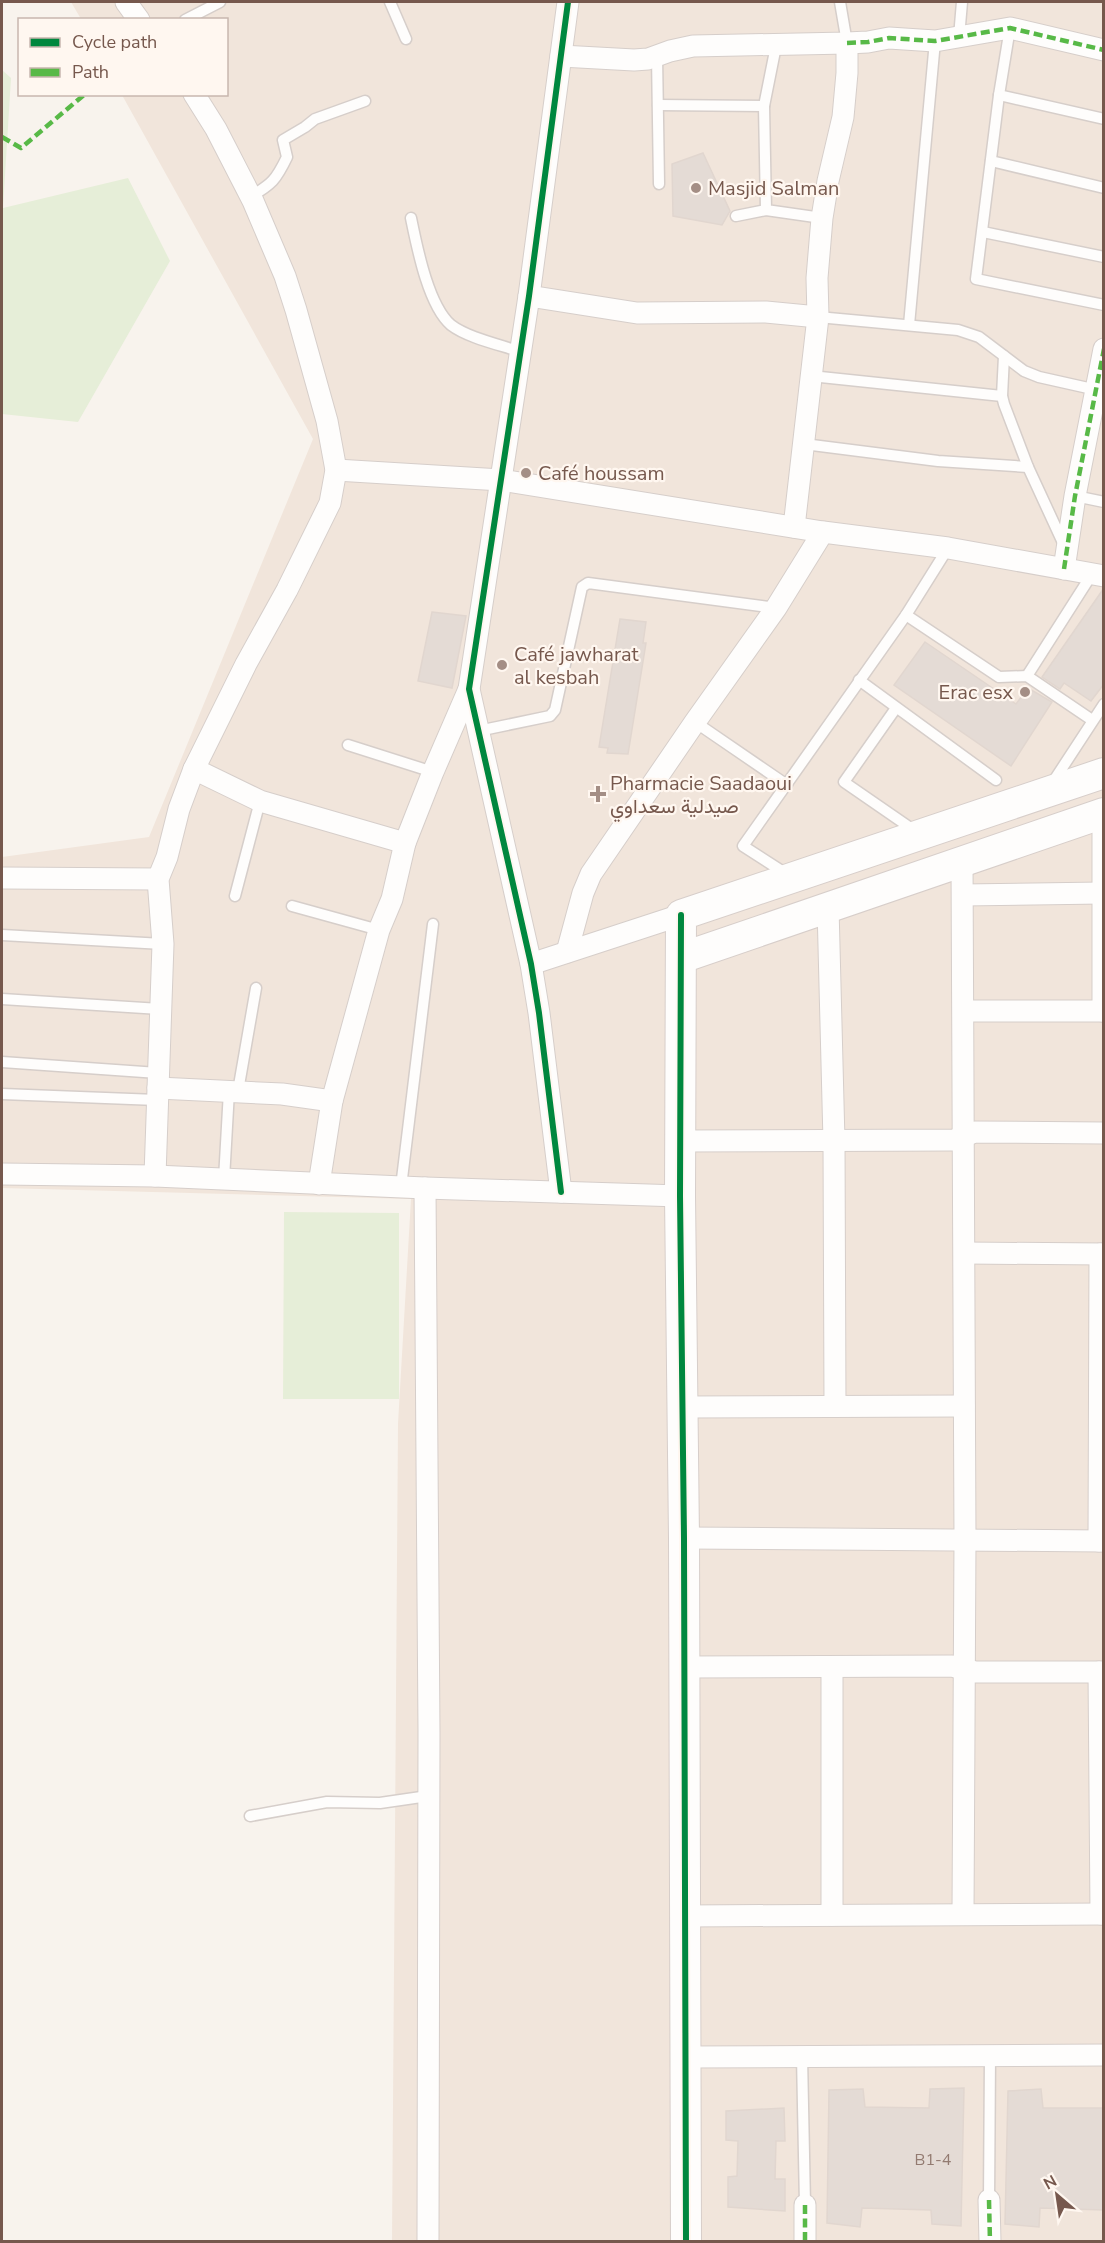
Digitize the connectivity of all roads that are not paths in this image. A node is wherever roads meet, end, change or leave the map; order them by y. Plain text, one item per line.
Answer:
1 (126, 2) edge
2 (220, 2) edge
3 (390, 2) edge
4 (568, 2) edge
5 (840, 2) edge
6 (962, 2) edge
7 (138, 18) edge
8 (189, 18) edge
9 (1010, 28) junction
10 (959, 37) junction
11 (406, 39) dead end
12 (936, 41) junction
13 (847, 44) junction
14 (777, 46) junction
15 (1104, 50) edge
16 (561, 56) junction
17 (657, 56) junction
18 (999, 94) junction
19 (195, 96) edge
20 (365, 101) dead end
21 (658, 105) junction
22 (764, 106) junction
23 (1104, 119) edge
24 (991, 161) junction
25 (659, 184) dead end
26 (1104, 188) edge
27 (250, 197) junction
28 (766, 210) junction
29 (736, 216) dead end
30 (411, 218) dead end
31 (822, 218) junction
32 (983, 232) junction
33 (1104, 256) edge
34 (529, 296) junction
35 (1104, 305) edge
36 (818, 317) junction
37 (909, 325) junction
38 (1104, 349) edge
39 (521, 352) junction
40 (1004, 356) junction
41 (811, 376) junction
42 (1100, 390) edge
43 (1002, 396) junction
44 (804, 444) junction
45 (1028, 467) junction
46 (336, 470) junction
47 (501, 480) junction
48 (1075, 496) junction
49 (1104, 502) edge
50 (794, 527) junction
51 (824, 532) junction
52 (948, 548) junction
53 (1066, 560) junction
54 (1098, 575) edge
55 (776, 608) junction
56 (906, 615) junction
57 (1027, 676) junction
58 (859, 680) junction
59 (469, 689) junction
60 (1104, 704) edge
61 (896, 708) junction
62 (1092, 720) junction
63 (694, 722) junction
64 (478, 731) junction
65 (348, 745) dead end
66 (194, 769) junction
67 (433, 772) junction
68 (1104, 773) edge
69 (996, 780) dead end
70 (786, 784) junction
71 (1046, 792) junction
72 (260, 801) junction
73 (1103, 813) edge
74 (922, 835) junction
75 (405, 843) junction
76 (962, 861) junction
77 (2, 878) edge
78 (158, 879) junction
79 (793, 879) junction
80 (1102, 893) edge
81 (963, 895) junction
82 (235, 896) dead end
83 (292, 906) dead end
84 (828, 907) junction
85 (681, 915) junction
86 (433, 924) dead end
87 (379, 930) junction
88 (2, 935) edge
89 (163, 944) junction
90 (567, 952) junction
91 (681, 958) junction
92 (531, 964) junction
93 (256, 988) dead end
94 (2, 999) edge
95 (160, 1009) junction
96 (964, 1011) junction
97 (1103, 1011) edge
98 (2, 1062) edge
99 (158, 1087) junction
100 (233, 1091) junction
101 (2, 1094) edge
102 (332, 1101) junction
103 (1104, 1133) edge
104 (965, 1136) junction
105 (680, 1141) junction
106 (834, 1141) junction
107 (2, 1174) edge
108 (155, 1176) junction
109 (224, 1179) junction
110 (319, 1184) junction
111 (401, 1187) junction
112 (425, 1188) junction
113 (561, 1192) junction
114 (680, 1196) junction
115 (965, 1253) junction
116 (1102, 1254) edge
117 (836, 1406) junction
118 (964, 1406) junction
119 (683, 1407) junction
120 (684, 1539) junction
121 (965, 1540) junction
122 (1101, 1541) edge
123 (684, 1667) junction
124 (832, 1667) junction
125 (963, 1670) junction
126 (1101, 1672) edge
127 (428, 1796) junction
128 (250, 1815) dead end
129 (963, 1914) junction
130 (1102, 1914) edge
131 (832, 1915) junction
132 (685, 1916) junction
133 (1104, 2055) edge
134 (686, 2056) junction
135 (802, 2056) junction
136 (990, 2056) junction
137 (989, 2200) joint
138 (805, 2205) joint
139 (428, 2241) edge
140 (686, 2241) edge
141 (805, 2241) edge
142 (990, 2241) edge

1 - 7 street
2 - 8 lane
3 - 11 lane
4 - 16 street
5 - 13 lane
6 - 10 lane
9 - 10 street
9 - 15 street
9 - 18 lane
10 - 12 street
12 - 13 street
12 - 37 lane
13 - 14 street
13 - 31 street
14 - 17 street
14 - 22 lane
16 - 17 street
16 - 34 street
17 - 21 lane
18 - 23 lane
18 - 24 lane
19 - 27 street
20 - 27 lane
21 - 22 lane
21 - 25 lane
22 - 28 lane
24 - 26 lane
24 - 32 lane
27 - 46 street
28 - 29 lane
28 - 31 lane
30 - 39 lane
31 - 36 street
32 - 33 lane
32 - 35 lane
34 - 36 street
34 - 39 street
36 - 37 lane
36 - 41 street
37 - 40 lane
38 - 42 street
39 - 47 street
40 - 42 lane
40 - 43 lane
41 - 43 lane
41 - 44 street
42 - 48 street
43 - 45 lane
44 - 45 lane
44 - 50 street
45 - 53 lane
46 - 47 street
46 - 66 street
47 - 50 street
47 - 59 street
48 - 49 lane
48 - 53 street
50 - 51 street
51 - 52 street
51 - 55 street
52 - 53 street
52 - 56 lane
53 - 54 street
54 - 57 lane
55 - 63 street
55 - 64 lane
56 - 57 lane
56 - 58 lane
57 - 62 lane
58 - 61 lane
58 - 70 lane
59 - 64 street
59 - 67 street
60 - 62 lane
61 - 69 lane
61 - 74 lane
62 - 71 lane
63 - 70 lane
63 - 90 street
64 - 92 street
65 - 67 lane
66 - 72 street
66 - 78 street
67 - 75 street
68 - 71 street
70 - 79 lane
71 - 74 street
72 - 75 street
72 - 82 lane
73 - 76 street
73 - 80 street
74 - 79 street
75 - 87 street
76 - 81 street
76 - 84 street
77 - 78 street
78 - 89 street
79 - 85 street
80 - 81 street
80 - 97 street
81 - 96 street
83 - 87 lane
84 - 91 street
84 - 106 street
85 - 90 street
85 - 91 street
86 - 111 lane
87 - 102 street
88 - 89 lane
89 - 95 street
90 - 92 street
91 - 105 street
92 - 113 street
93 - 100 lane
94 - 95 lane
95 - 99 street
96 - 97 street
96 - 104 street
98 - 99 lane
99 - 100 street
99 - 101 lane
99 - 108 street
100 - 102 street
100 - 109 lane
102 - 110 street
103 - 104 street
104 - 106 street
104 - 115 street
105 - 106 street
105 - 114 street
106 - 117 street
107 - 108 street
108 - 109 street
109 - 110 street
110 - 111 street
111 - 112 street
112 - 113 street
112 - 127 street
113 - 114 street
114 - 119 street
115 - 116 street
115 - 118 street
116 - 122 street
117 - 118 street
117 - 119 street
118 - 121 street
119 - 120 street
120 - 121 street
120 - 123 street
121 - 122 street
121 - 125 street
123 - 124 street
123 - 132 street
124 - 125 street
124 - 131 street
125 - 126 street
125 - 129 street
126 - 130 street
127 - 128 lane
127 - 139 street
129 - 130 street
129 - 131 street
131 - 132 street
132 - 134 street
133 - 136 street
134 - 135 street
134 - 140 street
135 - 136 street
135 - 138 lane
136 - 137 lane
137 - 142 street
138 - 141 street

